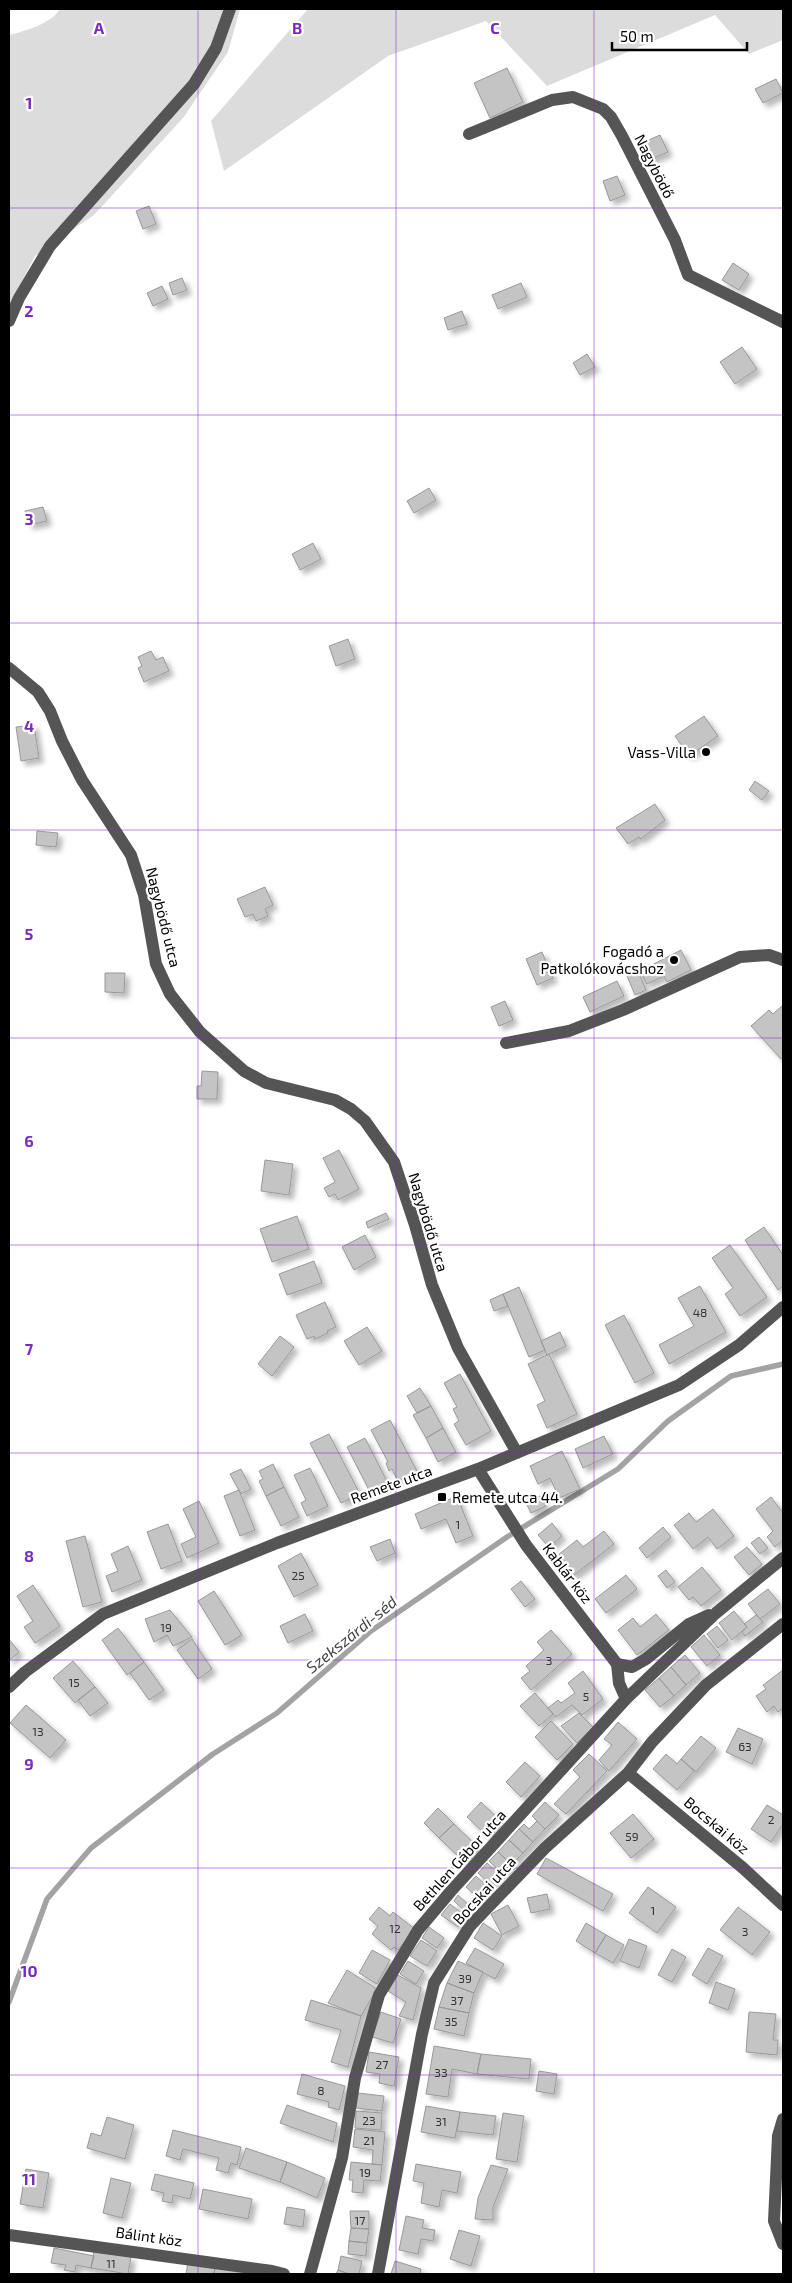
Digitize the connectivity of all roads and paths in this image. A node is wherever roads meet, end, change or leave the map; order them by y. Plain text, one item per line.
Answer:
1 (230, 9) edge
2 (469, 134) dead end
3 (9, 320) edge
4 (783, 322) edge
5 (9, 668) edge
6 (783, 960) edge
7 (506, 1043) dead end
8 (783, 1307) edge
9 (517, 1452) junction
10 (478, 1469) junction
11 (783, 1558) edge
12 (716, 1612) junction
13 (783, 1624) edge
14 (617, 1664) junction
15 (9, 1687) edge
16 (626, 1699) junction
17 (628, 1773) junction
18 (783, 1905) edge
19 (783, 2119) edge
20 (9, 2235) edge
21 (783, 2244) edge
22 (284, 2274) edge
23 (310, 2274) edge
24 (378, 2274) edge

1 - 3 street
2 - 4 street, Nagybödő
5 - 9 street, Nagybödő utca
6 - 7 street
8 - 9 street, Remete utca
9 - 10 street, Remete utca
10 - 14 street, Kablár köz
10 - 15 street, Remete utca
11 - 12 street, Bethlen Gábor utca
12 - 14 street
12 - 16 street, Bethlen Gábor utca
13 - 17 street, Bocskai utca
14 - 16 street, Kablár köz
16 - 23 street, Bethlen Gábor utca
17 - 18 street, Bocskai köz
17 - 24 street, Bocskai utca
19 - 21 street
20 - 22 street, Bálint köz

